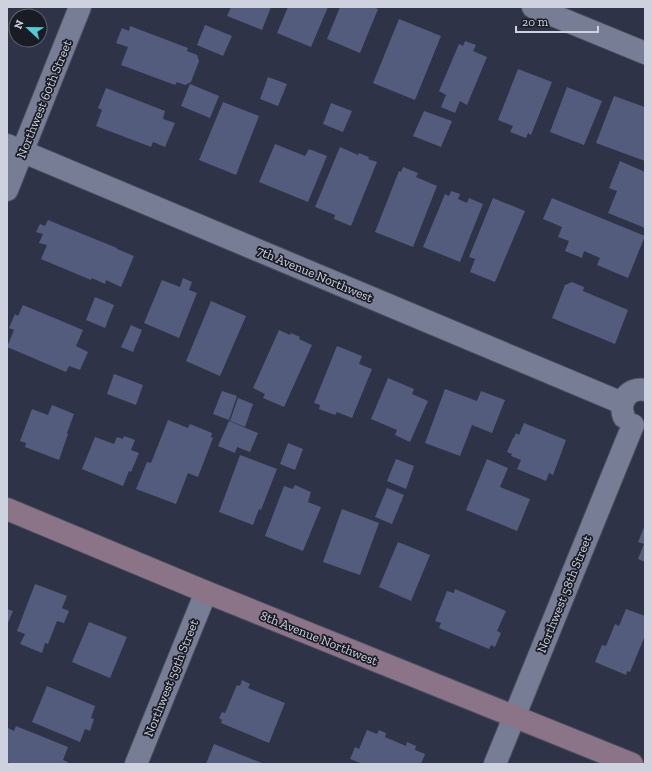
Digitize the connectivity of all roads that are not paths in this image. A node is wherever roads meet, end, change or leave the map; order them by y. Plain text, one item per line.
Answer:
1 (80, 7) edge
2 (533, 7) edge
3 (645, 53) edge
4 (15, 148) edge
5 (7, 190) edge
6 (645, 390) edge
7 (622, 403) junction
8 (639, 425) edge
9 (7, 509) edge
10 (206, 592) junction
11 (515, 716) junction
12 (136, 764) edge
13 (495, 764) edge
14 (632, 764) edge

1 - 4 street, Northwest 60th Street
2 - 3 street
4 - 5 street, Northwest 60th Street
4 - 7 street, 7th Avenue Northwest
6 - 7 street
7 - 8 street
8 - 11 street, Northwest 58th Street
9 - 10 main road, 8th Avenue Northwest
10 - 11 main road, 8th Avenue Northwest
10 - 12 street, Northwest 59th Street
11 - 13 street, Northwest 58th Street
11 - 14 main road, 8th Avenue Northwest

